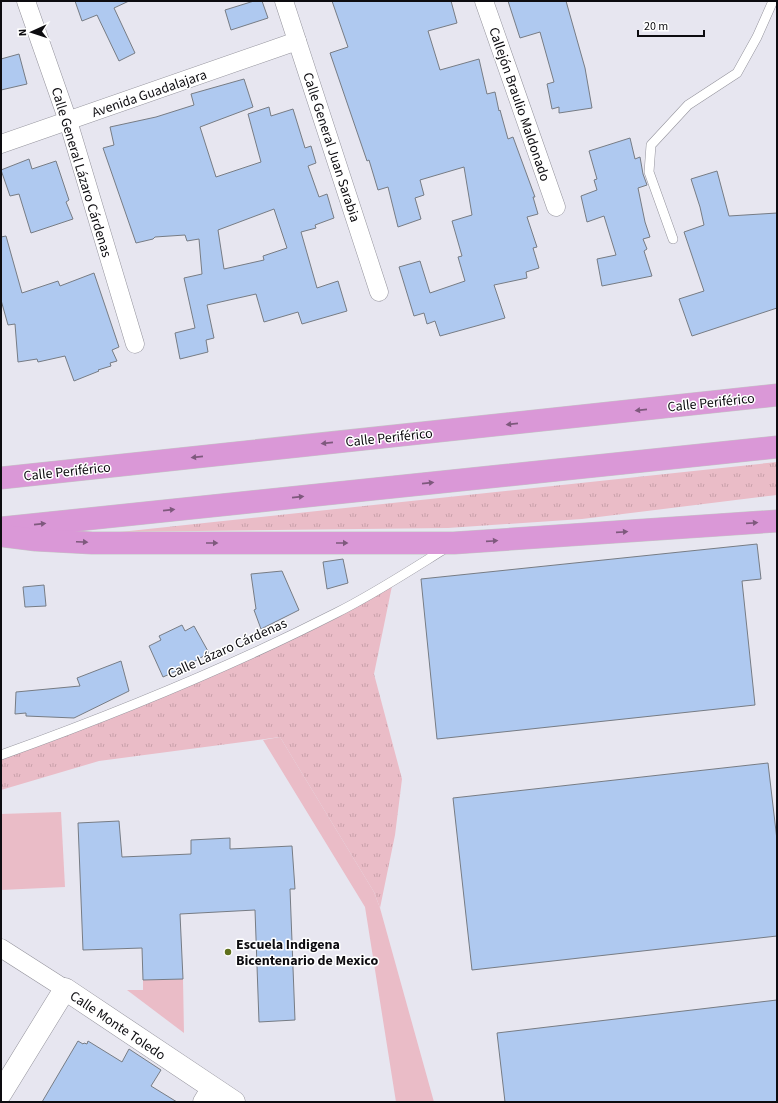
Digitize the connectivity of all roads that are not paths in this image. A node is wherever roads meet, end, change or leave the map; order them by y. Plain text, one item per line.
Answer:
1 (26, 1) edge
2 (284, 1) edge
3 (484, 1) edge
4 (773, 1) edge
5 (297, 41) junction
6 (68, 121) junction
7 (1, 144) edge
8 (556, 206) dead end
9 (673, 239) dead end
10 (379, 292) dead end
11 (135, 344) dead end
12 (777, 395) edge
13 (777, 447) edge
14 (1, 478) edge
15 (777, 521) edge
16 (1, 528) edge
17 (1, 535) edge
18 (454, 543) junction
19 (1, 755) edge
20 (1, 948) edge
21 (65, 989) junction
22 (1, 1093) edge
23 (207, 1094) edge
24 (234, 1102) edge

1 - 6 street, Calle General Lázaro Cárdenas
2 - 5 street, Calle General Juan Sarabia
3 - 8 street, Callejón Braulio Maldonado
4 - 9 lane
5 - 6 street, Avenida Guadalajara
5 - 10 street, Calle General Juan Sarabia
6 - 7 street, Avenida Guadalajara
6 - 11 street, Calle General Lázaro Cárdenas
12 -> 14 highway, Calle Periférico
16 -> 13 highway
18 -> 15 highway
17 -> 18 highway
18 - 19 lane, Calle Lázaro Cárdenas
20 - 21 street, Calle Monte Toledo
21 - 22 street
21 - 23 street, Calle Monte Toledo
23 - 24 street, Calle Monte Toledo

